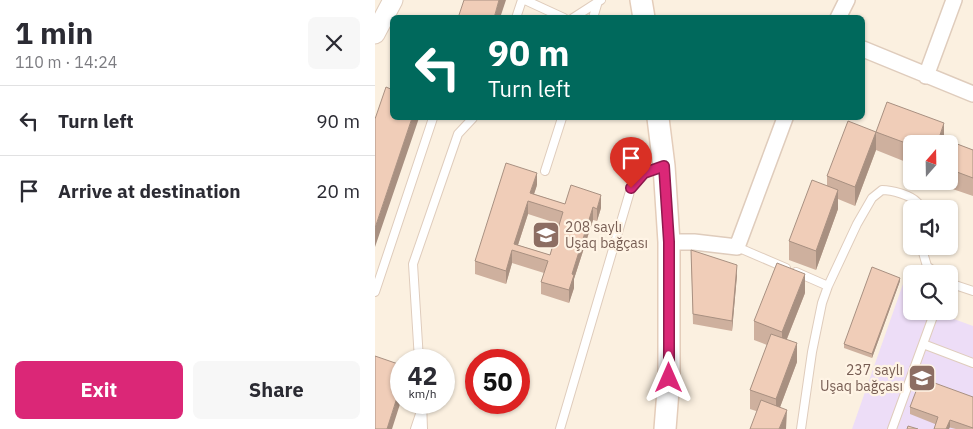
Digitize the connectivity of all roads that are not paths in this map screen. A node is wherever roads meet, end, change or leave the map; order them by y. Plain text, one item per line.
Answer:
1 (393, 0) edge
2 (524, 0) edge
3 (641, 0) edge
4 (847, 0) edge
5 (953, 0) edge
6 (599, 1) edge
7 (517, 15) edge
8 (556, 15) edge
9 (578, 15) edge
10 (594, 15) edge
11 (644, 15) edge
12 (840, 15) edge
13 (375, 34) edge
14 (865, 50) edge
15 (927, 76) junction
16 (973, 94) edge
17 (432, 120) edge
18 (471, 120) edge
19 (561, 120) edge
20 (658, 120) edge
21 (784, 120) edge
22 (664, 166) junction
23 (545, 171) dead end
24 (914, 200) edge
25 (669, 242) junction
26 (737, 248) junction
27 (828, 286) junction
28 (958, 286) edge
29 (973, 291) edge
30 (375, 292) edge
31 (932, 320) edge
32 (923, 344) junction
33 (418, 349) edge
34 (973, 363) edge
35 (419, 414) edge
36 (422, 414) edge
37 (415, 429) edge
38 (423, 429) edge
39 (560, 429) edge
40 (665, 429) edge
41 (801, 429) edge
42 (892, 429) edge

1 - 13 street
2 - 7 lane
2 - 8 lane
3 - 11 main road
4 - 12 street
5 - 15 street
6 - 9 lane
6 - 10 lane
14 - 15 street
15 - 16 street
17 - 30 lane
18 - 33 lane
19 - 23 lane
20 - 22 main road
21 - 26 street
22 - 25 main road
22 - 39 lane
24 - 27 lane
25 - 26 street
25 - 40 main road
26 - 27 lane
27 - 41 lane
28 - 29 lane
31 - 32 lane
32 - 34 lane
32 - 42 lane
35 - 37 lane
36 - 38 lane

